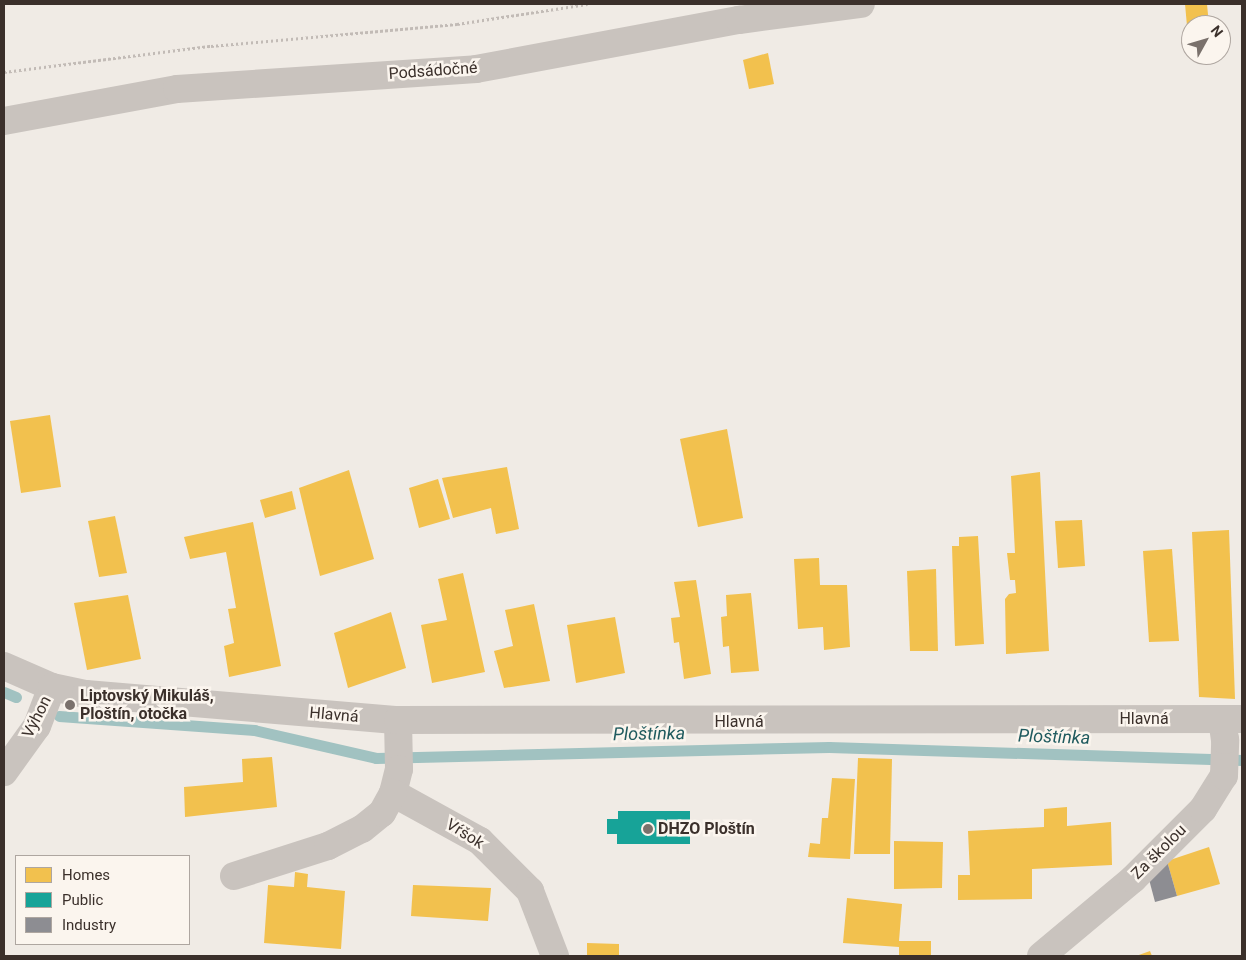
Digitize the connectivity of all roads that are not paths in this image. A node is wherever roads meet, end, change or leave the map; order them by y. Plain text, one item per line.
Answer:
1 (861, 4) edge
2 (4, 121) edge
3 (4, 666) edge
4 (52, 686) junction
5 (1230, 726) edge
6 (398, 729) junction
7 (4, 772) edge
8 (396, 781) junction
9 (1228, 783) edge
10 (234, 876) dead end
11 (555, 956) edge
12 (1041, 956) edge

1 - 2 street, Podsádočné
3 - 4 street, Hlavná
4 - 6 street, Hlavná
4 - 7 street, Výhon
5 - 6 street, Hlavná
5 - 9 street, Za školou
6 - 8 street
8 - 10 street
8 - 11 street, Vŕšok
9 - 12 street, Za školou

